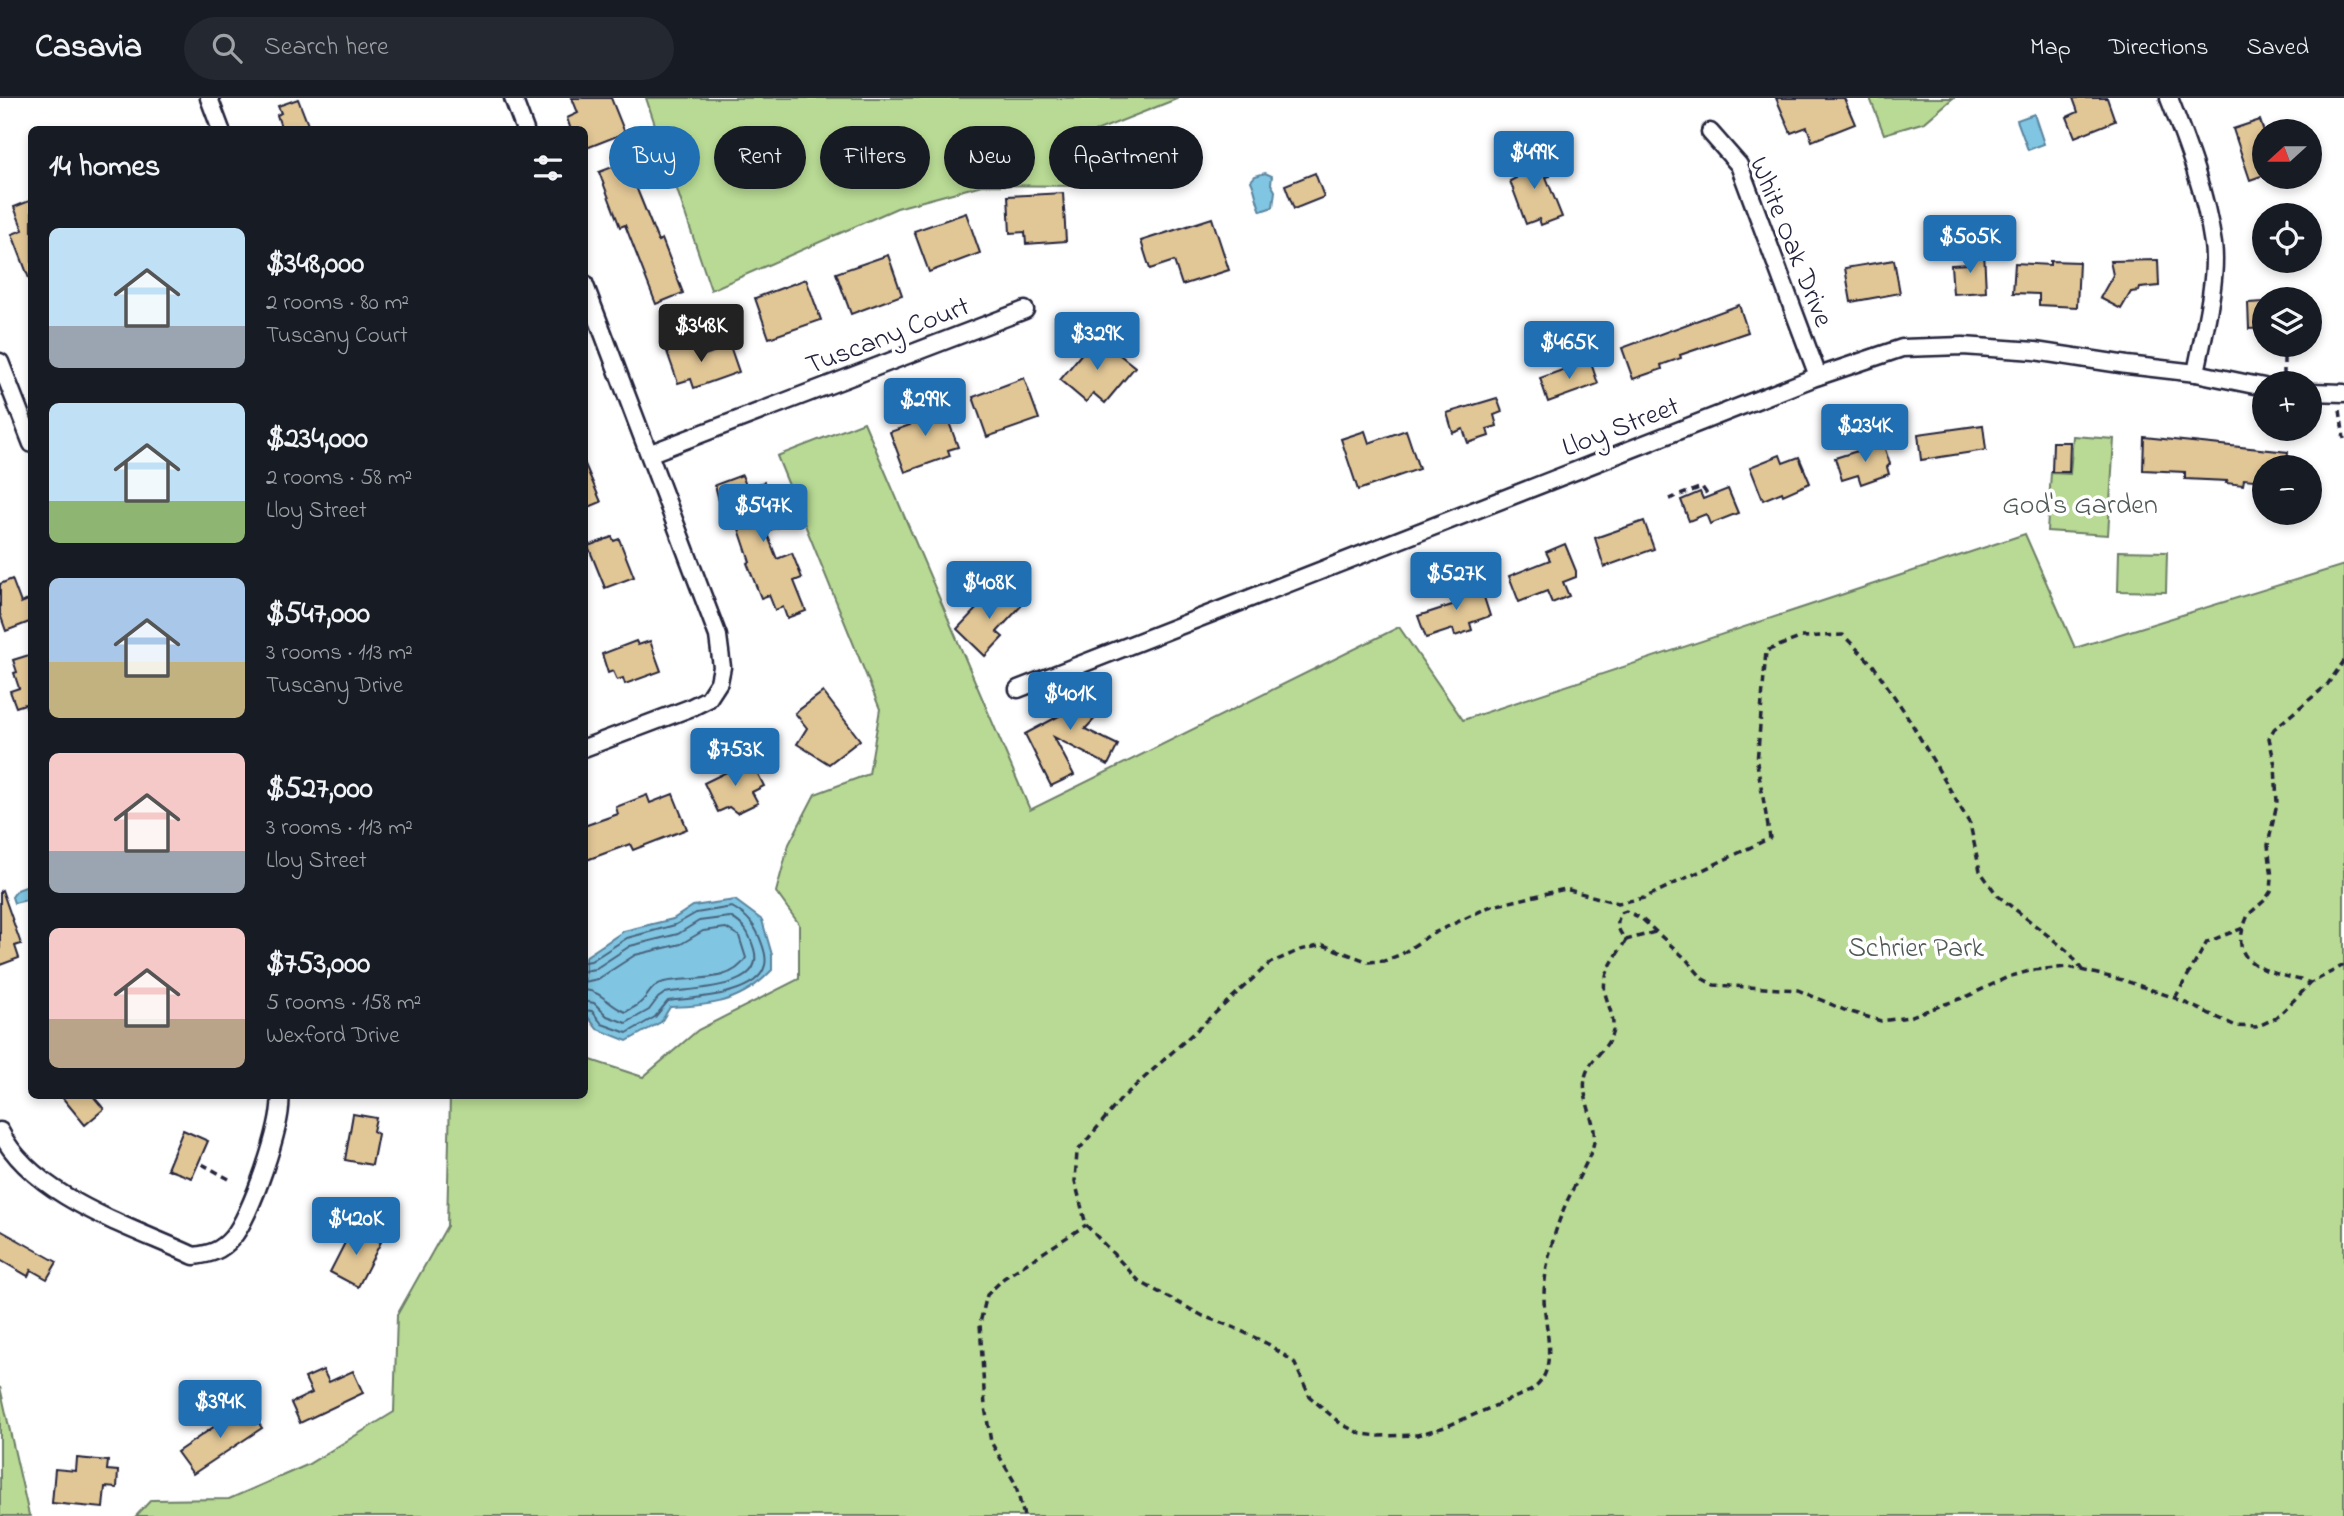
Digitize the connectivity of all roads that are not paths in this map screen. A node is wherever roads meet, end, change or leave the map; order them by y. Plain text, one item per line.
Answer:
1 (209, 98) edge
2 (513, 98) edge
3 (2169, 98) edge
4 (220, 126) edge
5 (524, 126) edge
6 (1710, 132) dead end
7 (588, 293) edge
8 (1025, 310) dead end
9 (0, 362) edge
10 (2196, 373) junction
11 (1818, 376) junction
12 (2252, 385) edge
13 (2322, 392) edge
14 (2341, 393) edge
15 (28, 434) edge
16 (650, 453) junction
17 (1017, 689) dead end
18 (588, 746) edge
19 (280, 1099) edge
20 (0, 1131) edge

1 - 4 street
2 - 5 street
3 - 10 street
6 - 11 street, White Oak Drive
7 - 16 street
8 - 16 street, Tuscany Court
9 - 15 street
10 - 11 street, Lloy Street
10 - 12 street, Lloy Street
11 - 17 street, Lloy Street
13 - 14 street
16 - 18 street
19 - 20 street

